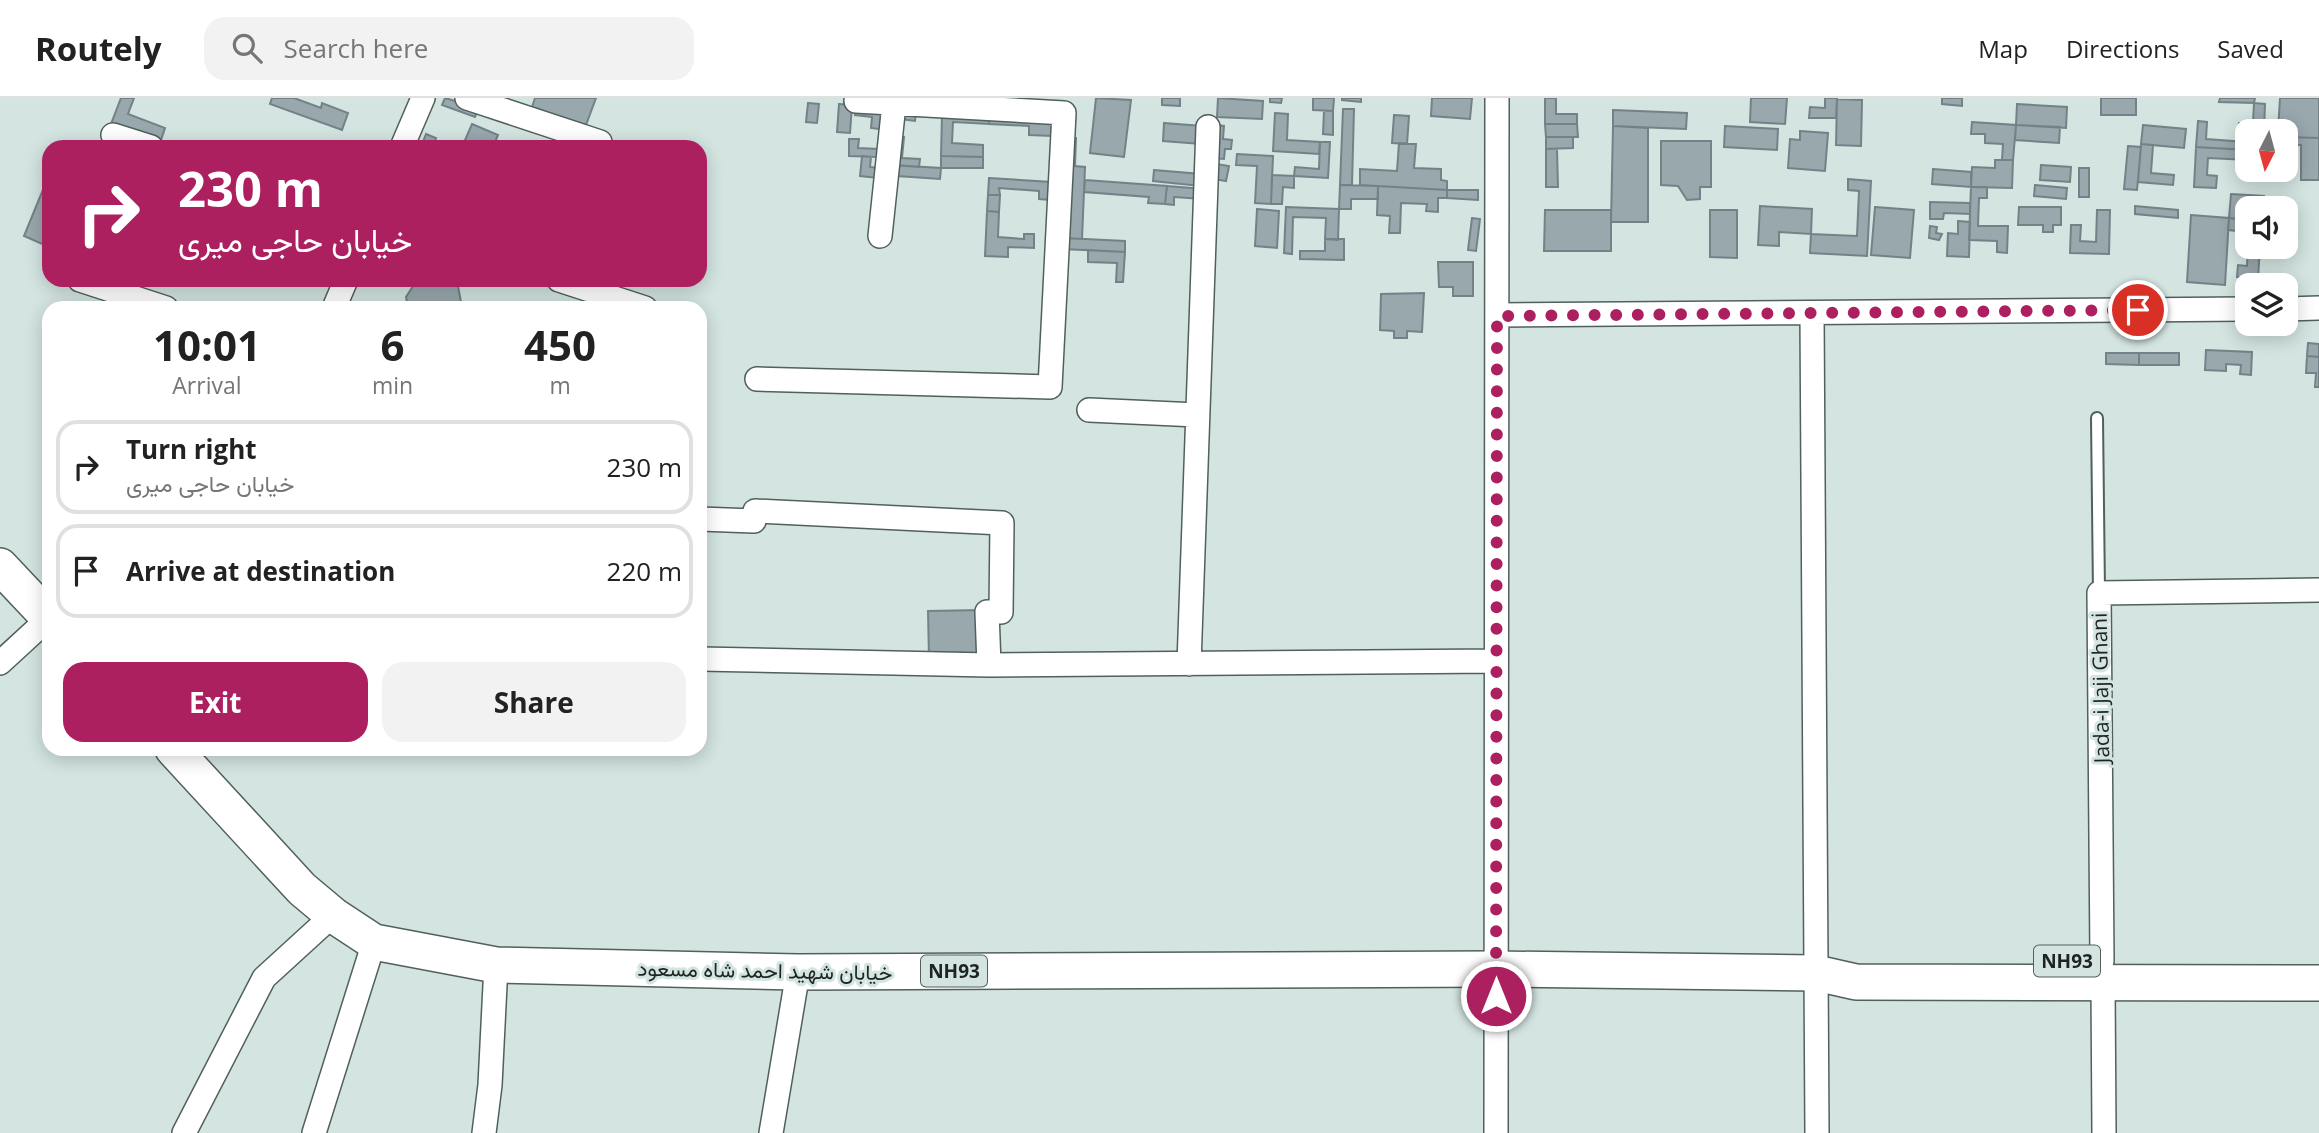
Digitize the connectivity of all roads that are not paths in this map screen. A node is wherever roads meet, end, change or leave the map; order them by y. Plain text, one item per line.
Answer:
1 (423, 98) edge
2 (467, 98) edge
3 (857, 98) edge
4 (1497, 98) edge
5 (894, 104) junction
6 (1208, 127) dead end
7 (113, 135) dead end
8 (129, 140) edge
9 (405, 140) edge
10 (594, 140) edge
11 (880, 236) dead end
12 (102, 287) edge
13 (580, 287) edge
14 (144, 301) edge
15 (624, 301) edge
16 (2319, 308) edge
17 (2235, 309) edge
18 (2298, 309) edge
19 (1812, 313) junction
20 (1497, 316) junction
21 (757, 379) dead end
22 (1089, 410) dead end
23 (1197, 415) junction
24 (2097, 418) dead end
25 (707, 519) edge
26 (0, 566) edge
27 (2319, 590) edge
28 (2099, 593) junction
29 (42, 611) edge
30 (42, 624) edge
31 (707, 659) edge
32 (1496, 661) junction
33 (0, 663) edge
34 (1189, 664) junction
35 (989, 665) junction
36 (179, 756) edge
37 (333, 915) junction
38 (374, 943) junction
39 (2319, 960) edge
40 (496, 965) junction
41 (1496, 969) junction
42 (798, 972) junction
43 (1816, 972) junction
44 (2102, 973) junction
45 (2319, 983) edge
46 (184, 1133) edge
47 (314, 1133) edge
48 (484, 1133) edge
49 (771, 1133) edge
50 (1496, 1133) edge
51 (1817, 1133) edge
52 (2104, 1133) edge

1 - 9 street
2 - 10 street
3 - 5 street
4 - 20 street
5 - 11 street
5 - 21 street
6 - 23 street
7 - 8 street
12 - 14 street
13 - 15 street
16 - 18 street
17 - 19 street
19 - 20 street
19 - 43 street
20 - 32 street
22 - 23 street
23 - 34 street
24 - 28 lane
25 - 35 street
26 - 29 main road
27 - 28 street, Jada-i Jaji Ghani
28 - 44 street, Jada-i Jaji Ghani
30 - 33 street
31 - 35 street
32 - 34 street
32 - 41 street
34 - 35 street
36 - 37 main road, خیابان شهید احمد شاه مسعود / NH93
37 - 38 main road, خیابان شهید احمد شاه مسعود / NH93
37 - 46 street
38 - 40 main road, خیابان شهید احمد شاه مسعود / NH93
38 - 47 street
39 - 44 main road, خیابان شهید احمد شاه مسعود / NH93
40 - 42 main road, خیابان شهید احمد شاه مسعود / NH93
40 - 48 street
41 - 42 main road, خیابان شهید احمد شاه مسعود / NH93
41 - 43 main road, خیابان شهید احمد شاه مسعود / NH93
41 - 50 street
42 - 49 street
43 - 44 main road, خیابان شهید احمد شاه مسعود / NH93
43 - 51 street
44 - 45 main road, خیابان شهید احمد شاه مسعود / NH93
44 - 52 street, Jada-i Jaji Ghani

